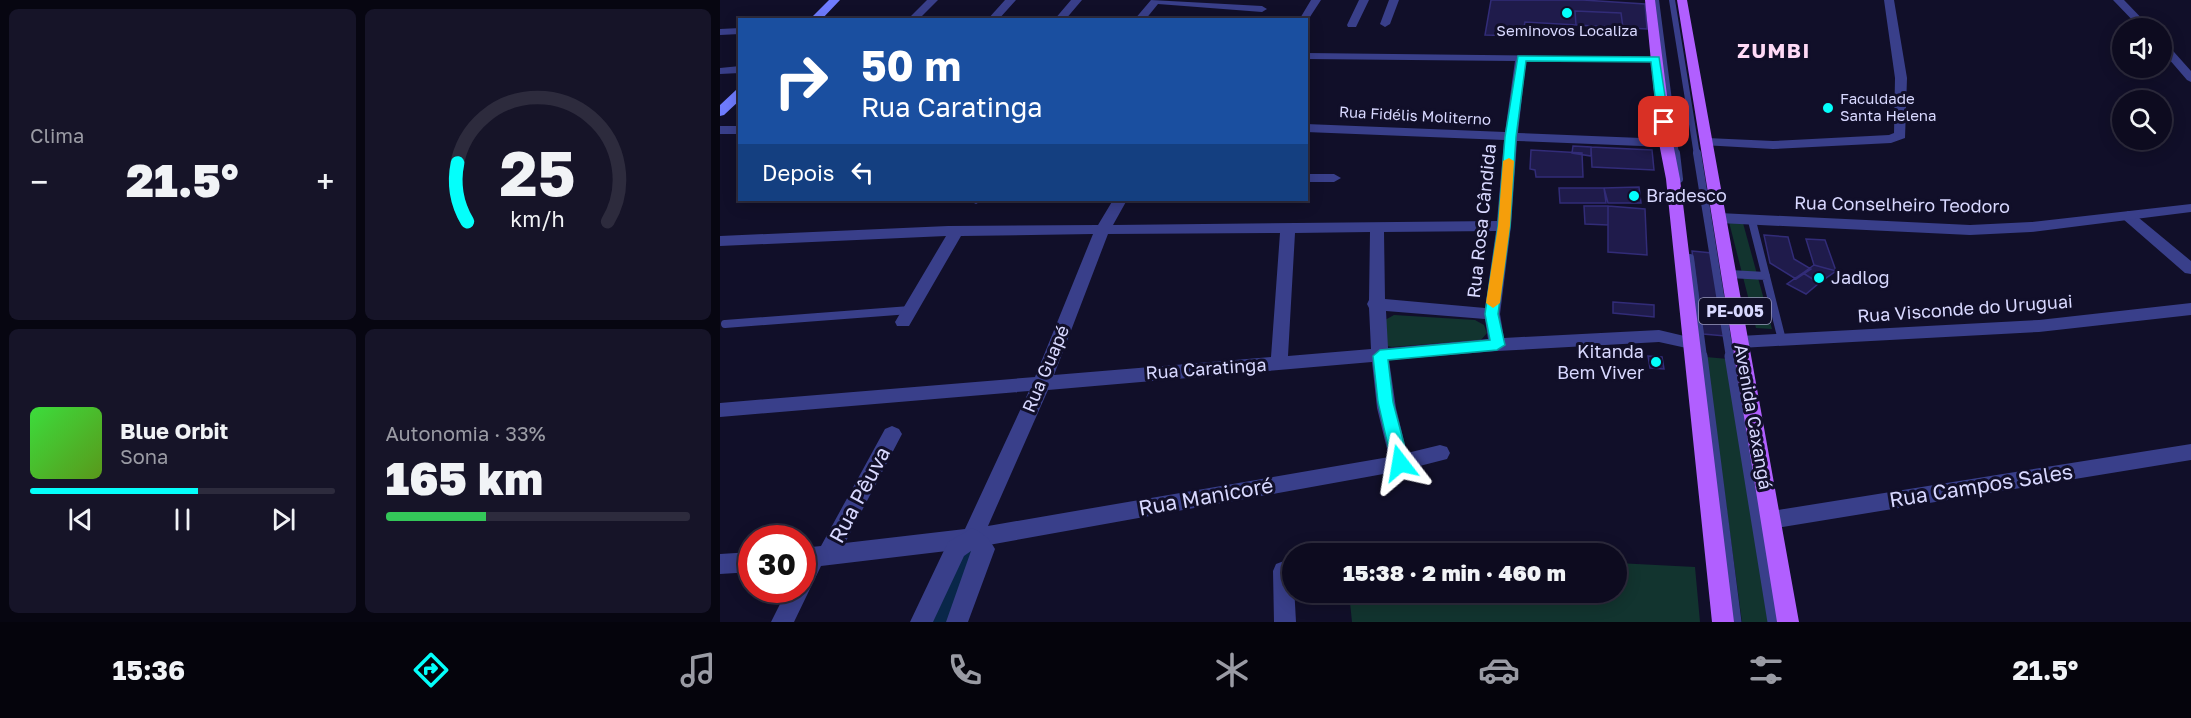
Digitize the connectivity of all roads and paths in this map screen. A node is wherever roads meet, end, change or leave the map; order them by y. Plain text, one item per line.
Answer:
1 (835, 0) edge
2 (933, 0) edge
3 (1011, 0) edge
4 (1077, 0) edge
5 (1316, 0) edge
6 (1364, 0) edge
7 (1394, 0) edge
8 (1650, 0) edge
9 (1656, 0) edge
10 (1672, 0) edge
11 (1682, 0) edge
12 (1889, 0) edge
13 (2118, 0) edge
14 (1156, 1) edge
15 (1265, 4) edge
16 (816, 18) edge
17 (913, 18) edge
18 (994, 18) edge
19 (1061, 18) edge
20 (1141, 18) edge
21 (1256, 18) edge
22 (1305, 18) edge
23 (2136, 18) edge
24 (1385, 24) dead end
25 (1352, 25) dead end
26 (738, 31) edge
27 (720, 32) edge
28 (1308, 56) edge
29 (2172, 56) edge
30 (1521, 58) junction
31 (1656, 59) junction
32 (738, 69) edge
33 (720, 71) edge
34 (2191, 78) edge
35 (738, 95) edge
36 (720, 112) edge
37 (1308, 128) edge
38 (720, 130) edge
39 (738, 130) edge
40 (1511, 137) junction
41 (1707, 142) junction
42 (1666, 143) junction
43 (1308, 178) edge
44 (1334, 178) dead end
45 (1119, 201) edge
46 (2191, 208) edge
47 (2128, 216) junction
48 (1719, 218) junction
49 (1752, 220) junction
50 (1504, 226) junction
51 (1377, 228) junction
52 (1103, 229) junction
53 (1288, 229) junction
54 (956, 232) junction
55 (720, 241) edge
56 (2191, 268) edge
57 (1729, 274) junction
58 (1766, 276) junction
59 (1375, 304) junction
60 (2191, 309) edge
61 (1492, 314) junction
62 (907, 316) joint
63 (725, 324) dead end
64 (1782, 340) junction
65 (1740, 342) junction
66 (1691, 343) junction
67 (1497, 345) junction
68 (1380, 356) junction
69 (1279, 364) junction
70 (1042, 382) junction
71 (720, 410) edge
72 (892, 434) dead end
73 (2191, 452) edge
74 (1440, 453) dead end
75 (1400, 463) junction
76 (1771, 520) junction
77 (964, 543) junction
78 (816, 555) edge
79 (816, 557) edge
80 (738, 563) edge
81 (720, 564) edge
82 (792, 603) edge
83 (1285, 603) edge
84 (782, 622) edge
85 (921, 622) edge
86 (957, 622) edge
87 (1285, 622) edge
88 (1723, 622) edge
89 (1736, 622) edge
90 (1773, 622) edge
91 (1788, 622) edge

1 - 16 main road
2 - 17 street
3 - 18 street
4 - 19 street
5 - 22 street
6 - 25 street
7 - 24 street
8 - 31 main road, PE-005
9 - 89 lane
10 - 90 lane
11 - 41 main road, Avenida Caxangá / PE-005
12 - 41 street
13 - 23 street
14 - 15 street
14 - 20 street
15 - 21 street
26 - 27 street
28 - 30 street
29 - 34 street
30 - 31 street
30 - 40 street, Rua Rosa Cândida
31 - 42 main road, PE-005
32 - 33 street
35 - 36 main road
37 - 40 street, Rua Fidélis Moliterno
38 - 39 street
40 - 42 street, Rua Fidélis Moliterno
40 - 50 street, Rua Rosa Cândida
41 - 48 main road, Avenida Caxangá / PE-005
42 - 66 main road, PE-005
43 - 44 street
45 - 52 street, Rua Guapé
46 - 47 street, Rua Conselheiro Teodoro
47 - 49 street, Rua Conselheiro Teodoro
47 - 56 street
48 - 49 street, Rua Conselheiro Teodoro
48 - 57 main road, Avenida Caxangá / PE-005
49 - 58 lane
50 - 51 street
50 - 61 street, Rua Rosa Cândida
51 - 53 street
51 - 59 street
52 - 53 street
52 - 54 street
52 - 70 street, Rua Guapé
53 - 69 street
54 - 55 street
54 - 62 street
57 - 58 lane
57 - 65 main road, Avenida Caxangá / PE-005
58 - 64 lane
59 - 61 street
59 - 68 street
60 - 64 street, Rua Visconde do Uruguai
61 - 67 street, Rua Rosa Cândida
62 - 63 lane
64 - 65 street, Rua Visconde do Uruguai
65 - 76 main road, Avenida Caxangá / PE-005
66 - 67 street, Rua Caratinga
66 - 88 main road, PE-005
67 - 68 street, Rua Caratinga
68 - 69 street, Rua Caratinga
68 - 75 street
69 - 70 street, Rua Caratinga
70 - 71 street, Rua Caratinga
70 - 77 street, Rua Guapé
72 - 78 street, Rua Pêuva
73 - 76 street, Rua Campos Sales
74 - 75 street, Rua Manicoré
75 - 77 street, Rua Manicoré
76 - 91 main road, Avenida Caxangá / PE-005
77 - 79 street, Rua Manicoré
77 - 85 street, Rua Guapé
77 - 86 street
80 - 81 street
82 - 84 street
83 - 87 street

